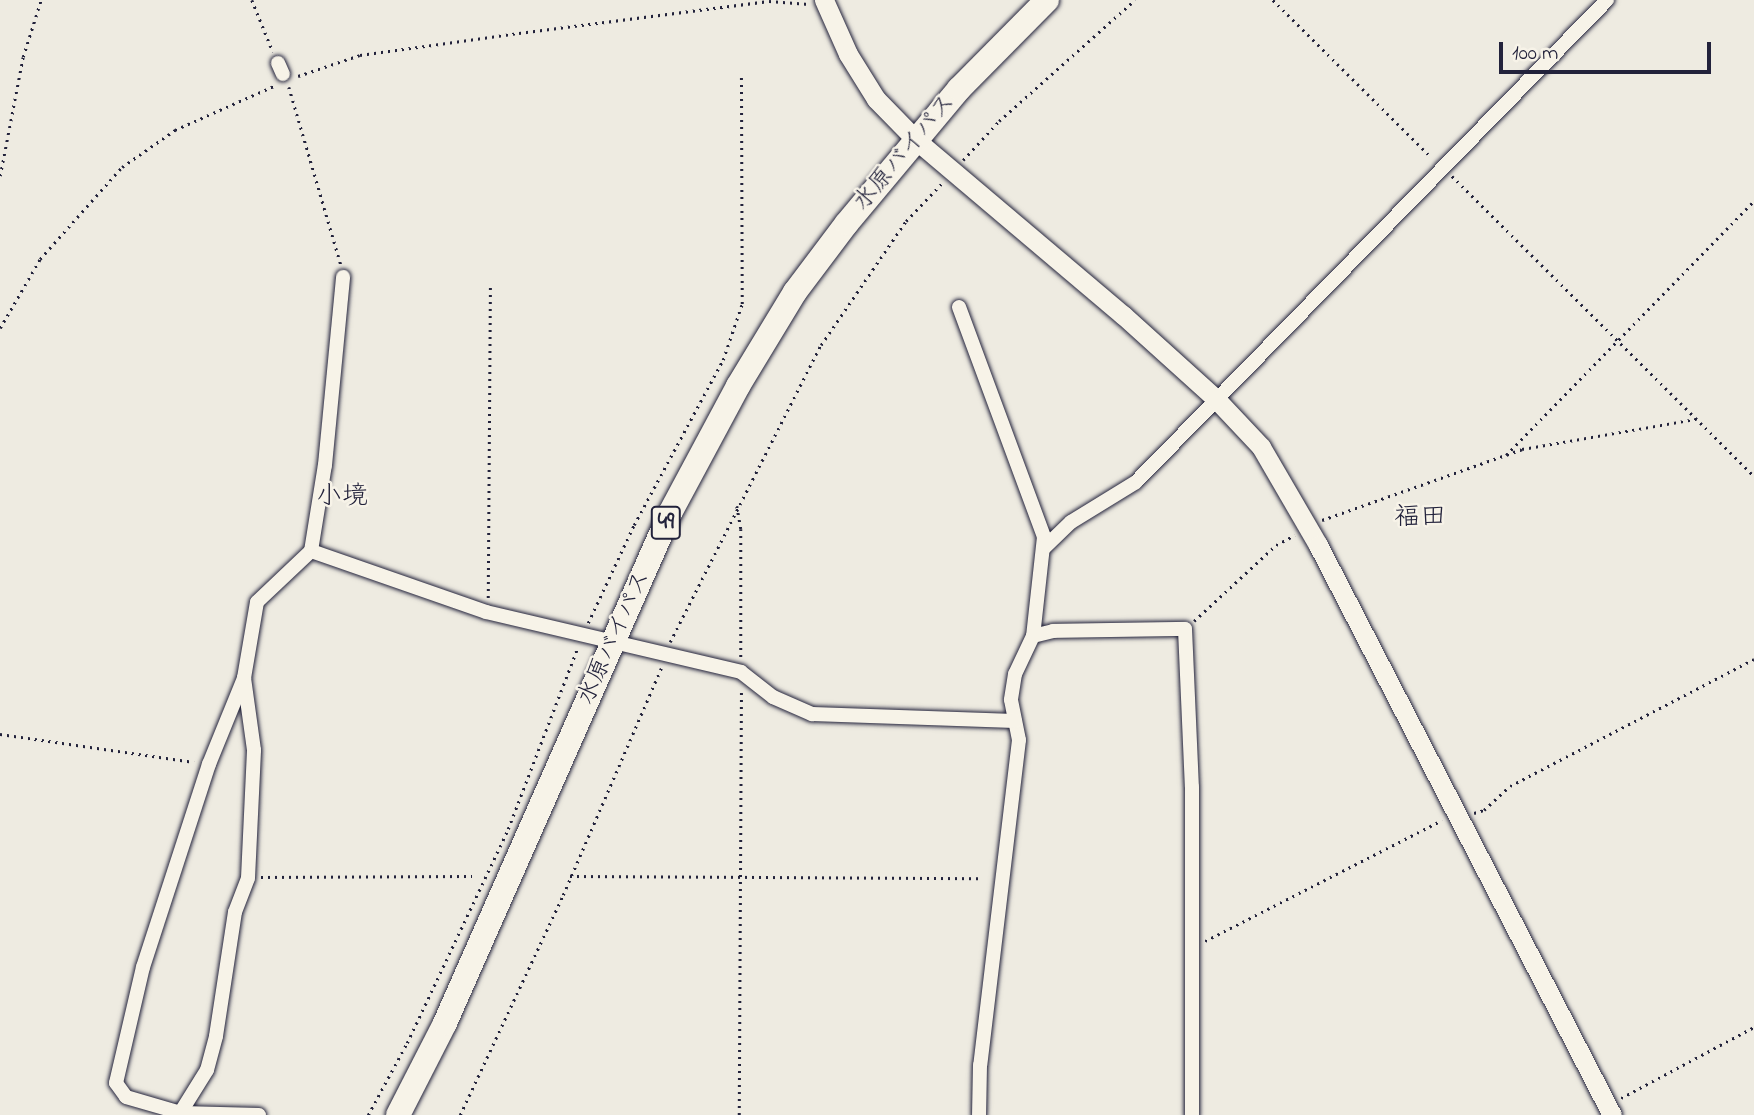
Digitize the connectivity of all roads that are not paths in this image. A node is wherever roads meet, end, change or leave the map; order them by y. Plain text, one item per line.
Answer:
1 (1047, 0) edge
2 (1607, 0) edge
3 (824, 2) edge
4 (918, 141) junction
5 (343, 277) road end
6 (959, 307) dead end
7 (1216, 399) junction
8 (1044, 548) junction
9 (311, 551) junction
10 (1032, 636) junction
11 (613, 645) junction
12 (244, 678) junction
13 (1015, 721) junction
14 (1610, 1110) edge
15 (180, 1114) edge
16 (259, 1115) edge
17 (398, 1115) edge
18 (979, 1115) edge
19 (1192, 1115) edge

1 - 4 highway, 水原バイパス / 49
2 - 7 street
3 - 4 street
4 - 7 street
4 - 11 highway, 水原バイパス / 49
5 - 9 street
6 - 8 street
7 - 8 street
7 - 14 street
8 - 10 street
9 - 11 street
9 - 12 street
10 - 13 street
10 - 19 street
11 - 13 street
11 - 17 highway, 水原バイパス / 49
12 - 15 street
12 - 15 street
13 - 18 street
15 - 16 street

